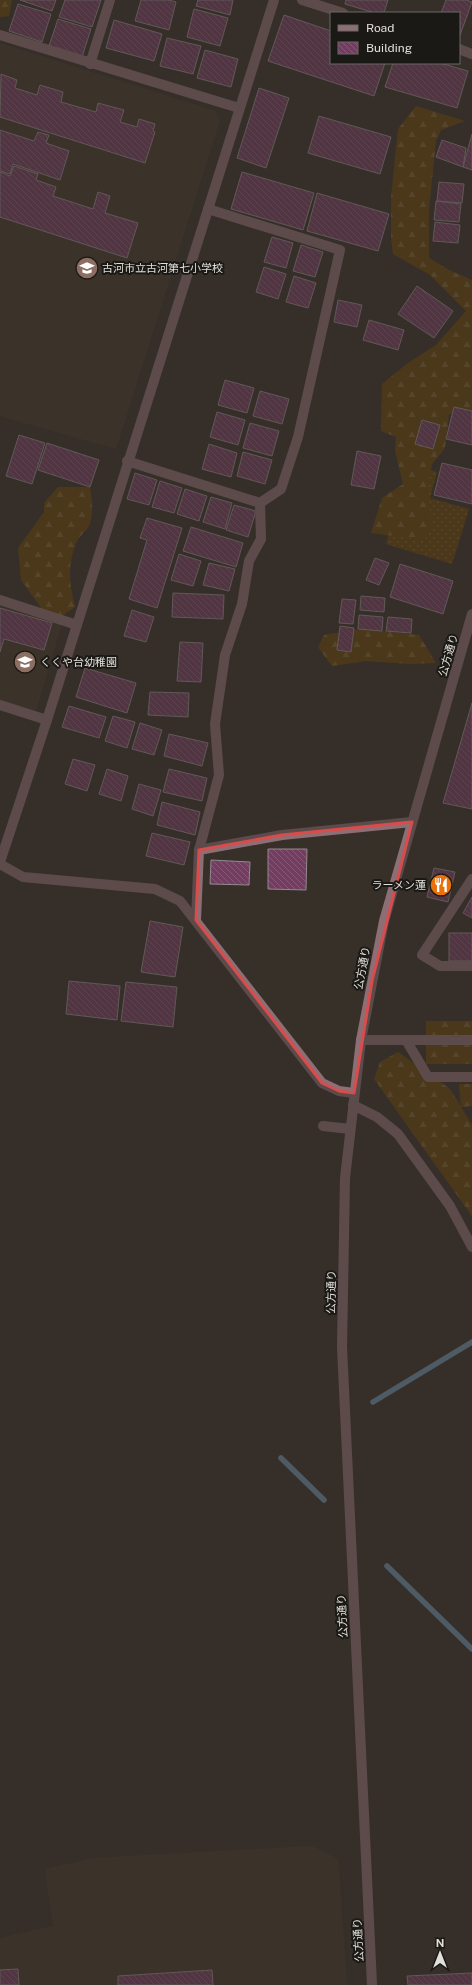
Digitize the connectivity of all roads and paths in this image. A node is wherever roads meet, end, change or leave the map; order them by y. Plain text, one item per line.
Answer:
1 (110, 0) edge
2 (274, 0) edge
3 (302, 0) edge
4 (340, 12) edge
5 (0, 35) edge
6 (460, 50) edge
7 (472, 54) edge
8 (90, 64) junction
9 (239, 108) junction
10 (208, 209) junction
11 (127, 461) junction
12 (260, 503) junction
13 (0, 600) edge
14 (472, 614) edge
15 (76, 625) junction
16 (0, 705) edge
17 (47, 720) junction
18 (412, 822) junction
19 (199, 850) junction
20 (0, 863) edge
21 (472, 879) edge
22 (196, 920) junction
23 (472, 966) edge
24 (361, 1040) junction
25 (406, 1040) junction
26 (472, 1040) edge
27 (472, 1077) edge
28 (354, 1093) junction
29 (353, 1105) junction
30 (322, 1126) dead end
31 (350, 1128) junction
32 (472, 1247) edge
33 (372, 1985) edge

1 - 8 street
2 - 9 street
3 - 4 street
5 - 8 street
6 - 7 street
8 - 9 street
9 - 10 street
10 - 11 street
10 - 12 street
11 - 12 street
11 - 15 street
12 - 19 street
13 - 15 street
14 - 18 street, 公方通り
15 - 17 street
16 - 17 street
17 - 20 street
18 - 19 street
18 - 24 street, 公方通り
19 - 22 street
20 - 22 street
21 - 23 street
22 - 28 street
24 - 25 street
24 - 28 street, 公方通り
25 - 26 street
25 - 27 street
28 - 29 street, 公方通り
29 - 31 street, 公方通り
29 - 32 street
30 - 31 street
31 - 33 street, 公方通り

